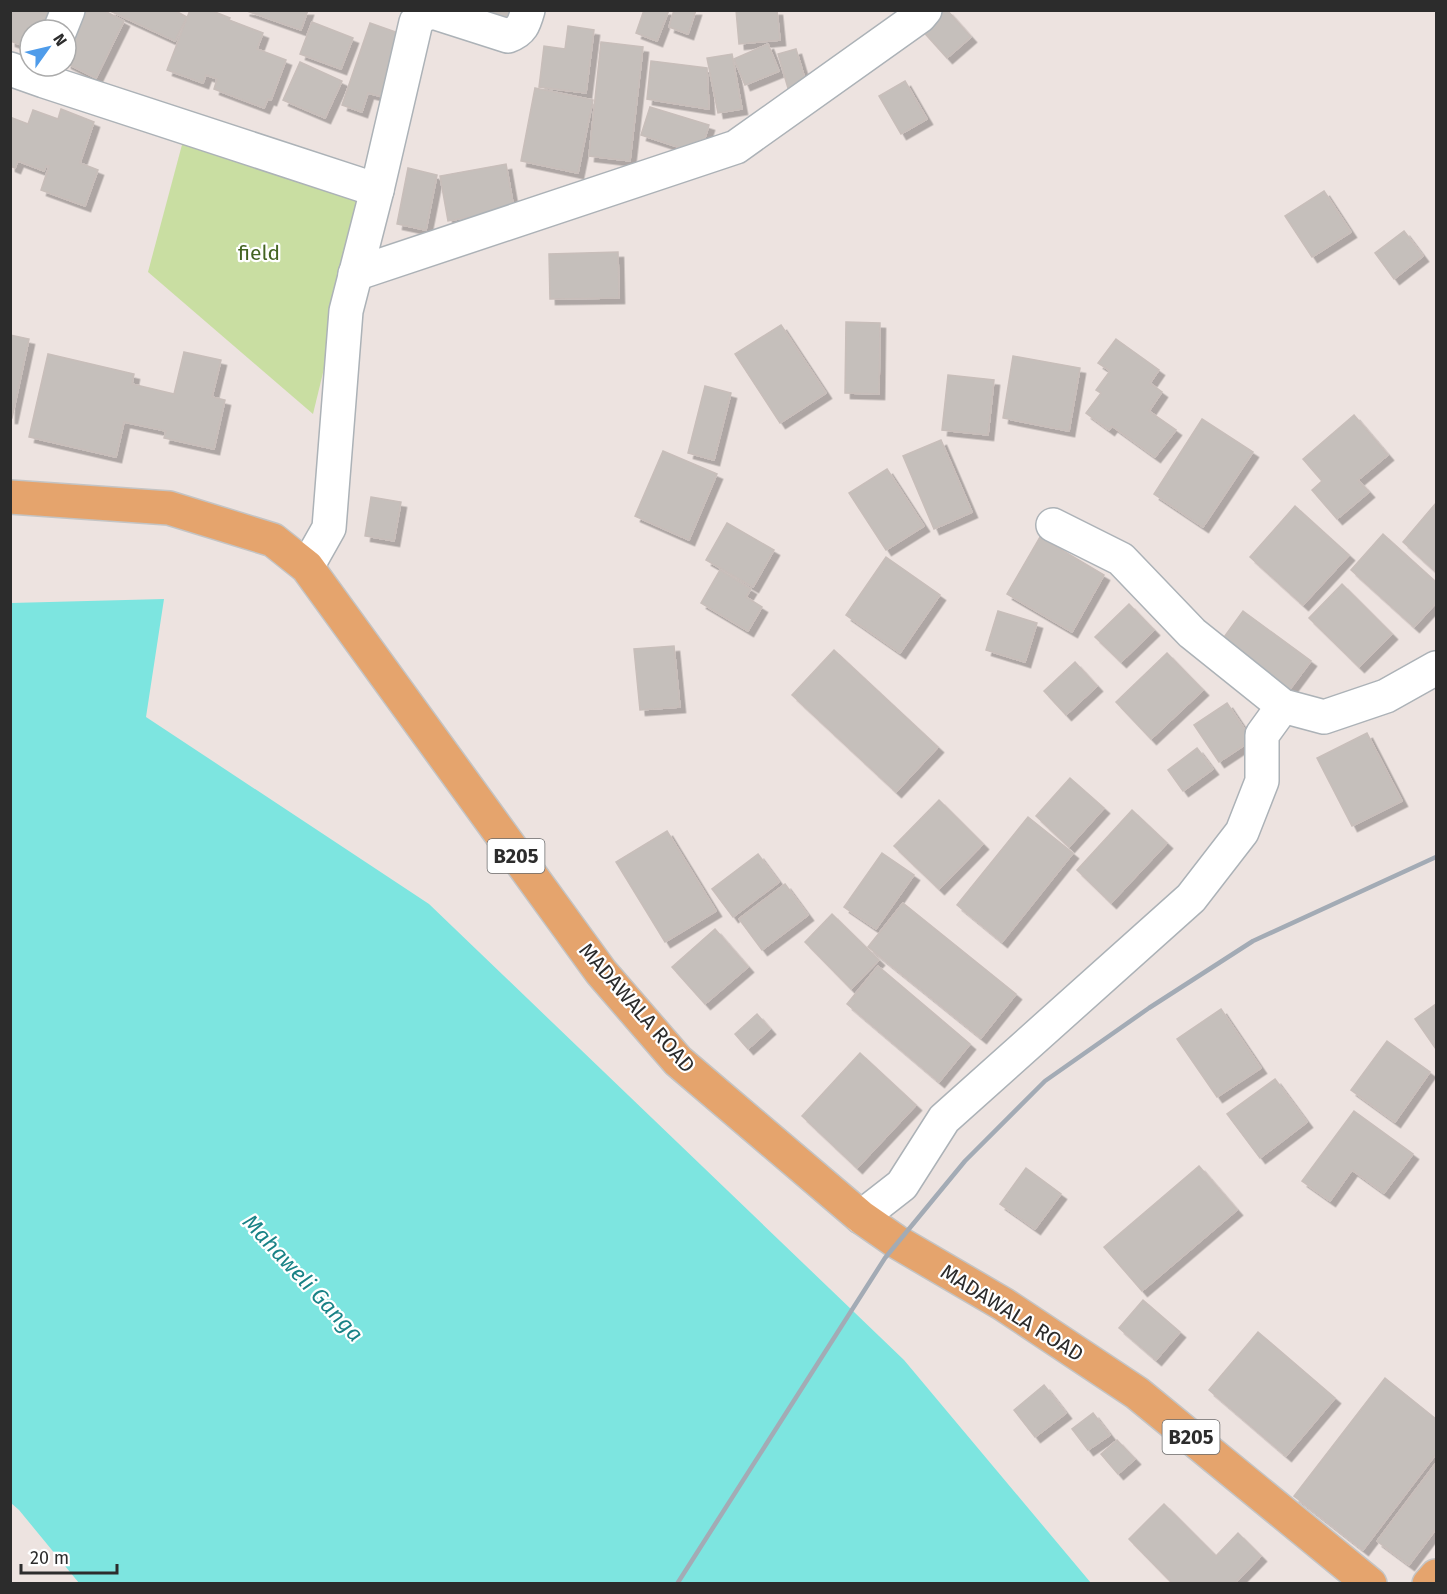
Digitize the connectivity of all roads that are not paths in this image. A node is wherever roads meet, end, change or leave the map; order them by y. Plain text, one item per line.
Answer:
1 (528, 10) edge
2 (925, 10) edge
3 (56, 78) edge
4 (378, 190) junction
5 (355, 274) junction
6 (10, 497) edge
7 (1053, 525) dead end
8 (307, 567) junction
9 (1437, 668) edge
10 (1283, 706) junction
11 (861, 1217) junction
12 (1437, 1576) edge
13 (1370, 1584) edge
14 (1429, 1584) edge

1 - 4 street
2 - 5 street
3 - 4 street
4 - 5 street
5 - 8 street
6 - 8 main road, MADAWALA ROAD / B205
7 - 10 street
8 - 11 main road, MADAWALA ROAD / B205
9 - 10 street
10 - 11 street
11 - 13 main road, MADAWALA ROAD / B205
12 - 14 main road

